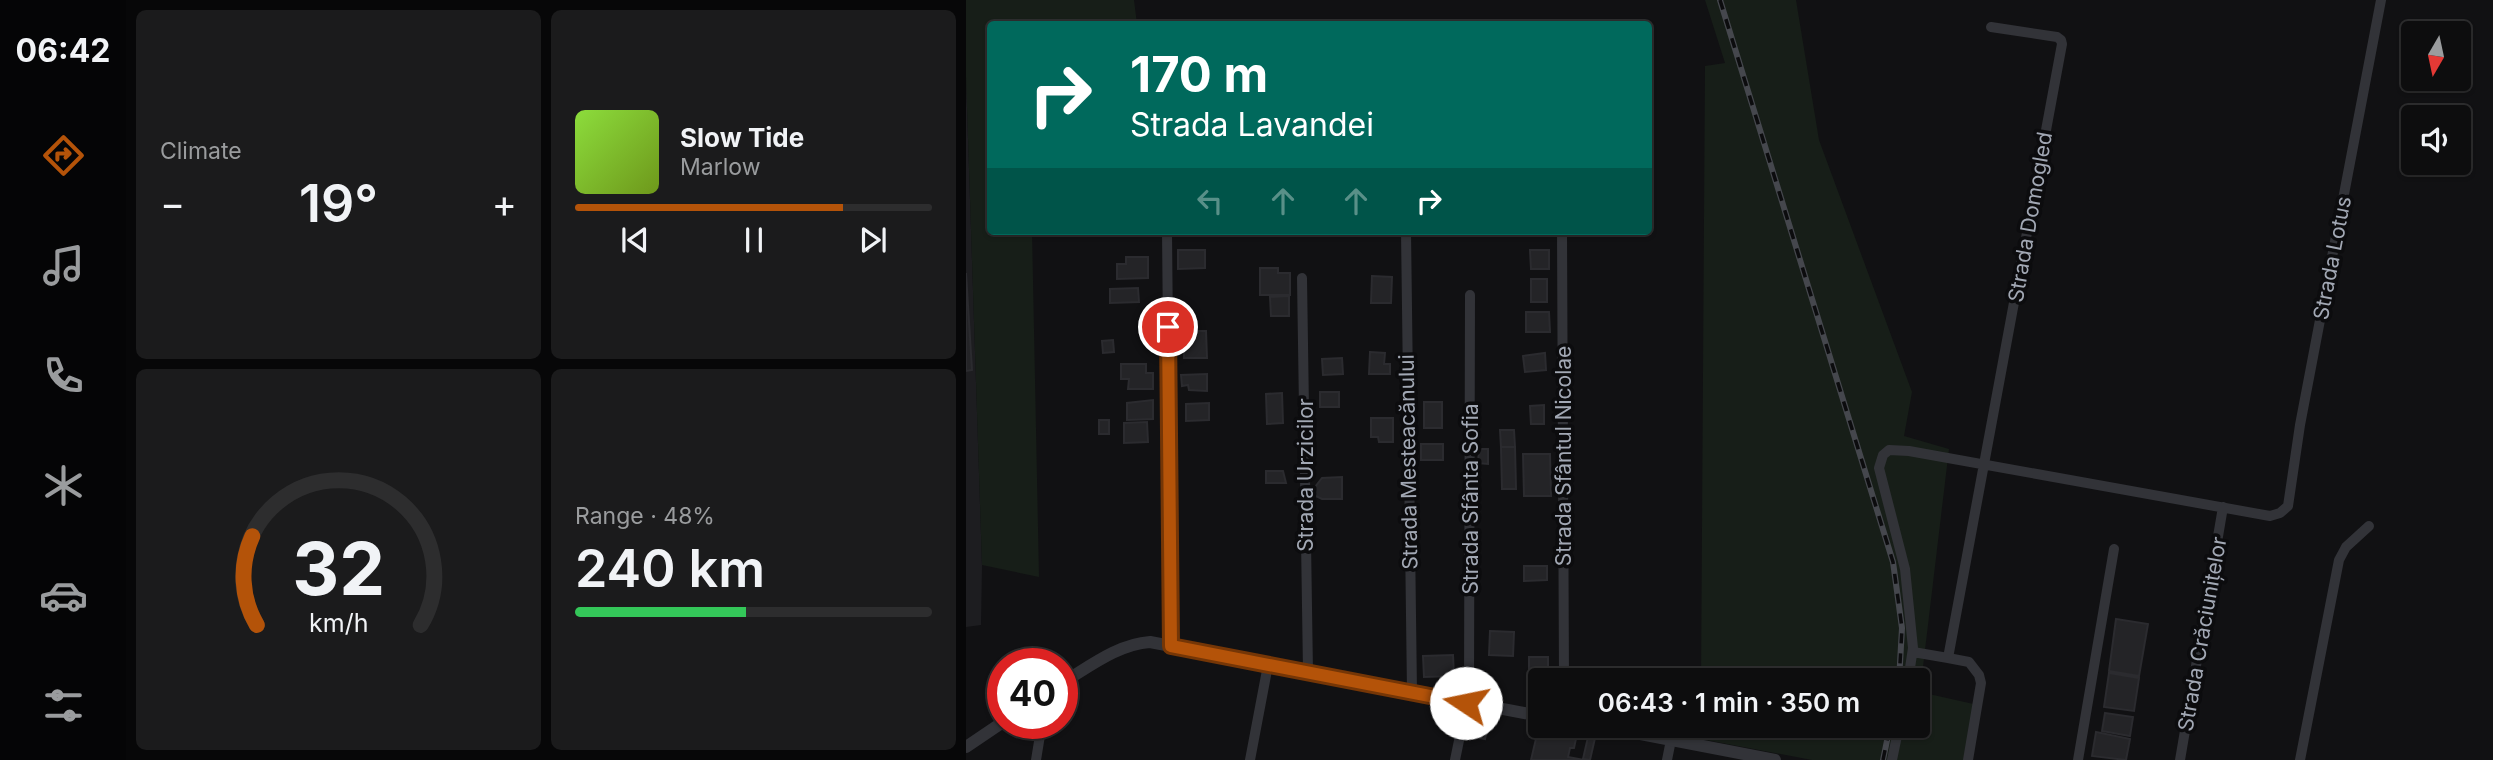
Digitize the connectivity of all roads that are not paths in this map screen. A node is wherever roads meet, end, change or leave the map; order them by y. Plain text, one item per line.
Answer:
1 (2381, 0) edge
2 (1990, 27) dead end
3 (1167, 235) edge
4 (1406, 235) edge
5 (1562, 235) edge
6 (1302, 278) dead end
7 (1470, 295) dead end
8 (1983, 465) junction
9 (2223, 507) junction
10 (2370, 526) dead end
11 (2114, 549) dead end
12 (1171, 646) junction
13 (1913, 652) junction
14 (1948, 658) junction
15 (1268, 665) junction
16 (1564, 668) edge
17 (1910, 668) edge
18 (1308, 672) junction
19 (1078, 674) edge
20 (1412, 692) junction
21 (1466, 703) junction
22 (1528, 714) edge
23 (987, 733) edge
24 (1661, 738) edge
25 (1897, 738) edge
26 (1039, 739) edge
27 (1671, 740) junction
28 (966, 747) edge
29 (1036, 760) edge
30 (1250, 760) edge
31 (1455, 760) edge
32 (1667, 760) edge
33 (1775, 760) edge
34 (1892, 760) edge
35 (1968, 760) edge
36 (2078, 760) edge
37 (2180, 760) edge
38 (2300, 760) edge

1 - 9 street, Strada Lotus
2 - 8 street, Strada Domogled
3 - 12 street
4 - 20 street, Strada Mesteacănului
5 - 16 street, Strada Sfântul Nicolae
6 - 18 street, Strada Urzicilor
7 - 21 street, Strada Sfânta Sofia
8 - 9 street
8 - 13 street
8 - 14 street, Strada Domogled
9 - 37 street, Strada Crăciunițelor
10 - 38 street
11 - 36 street
12 - 15 street
12 - 19 street
13 - 14 street
13 - 17 street
14 - 35 street
15 - 18 street
15 - 30 street
18 - 20 street
20 - 21 street
21 - 22 street
21 - 31 street, Strada Sfânta Sofia
23 - 28 street
24 - 27 street
25 - 34 street
26 - 29 street
27 - 32 street
27 - 33 street

